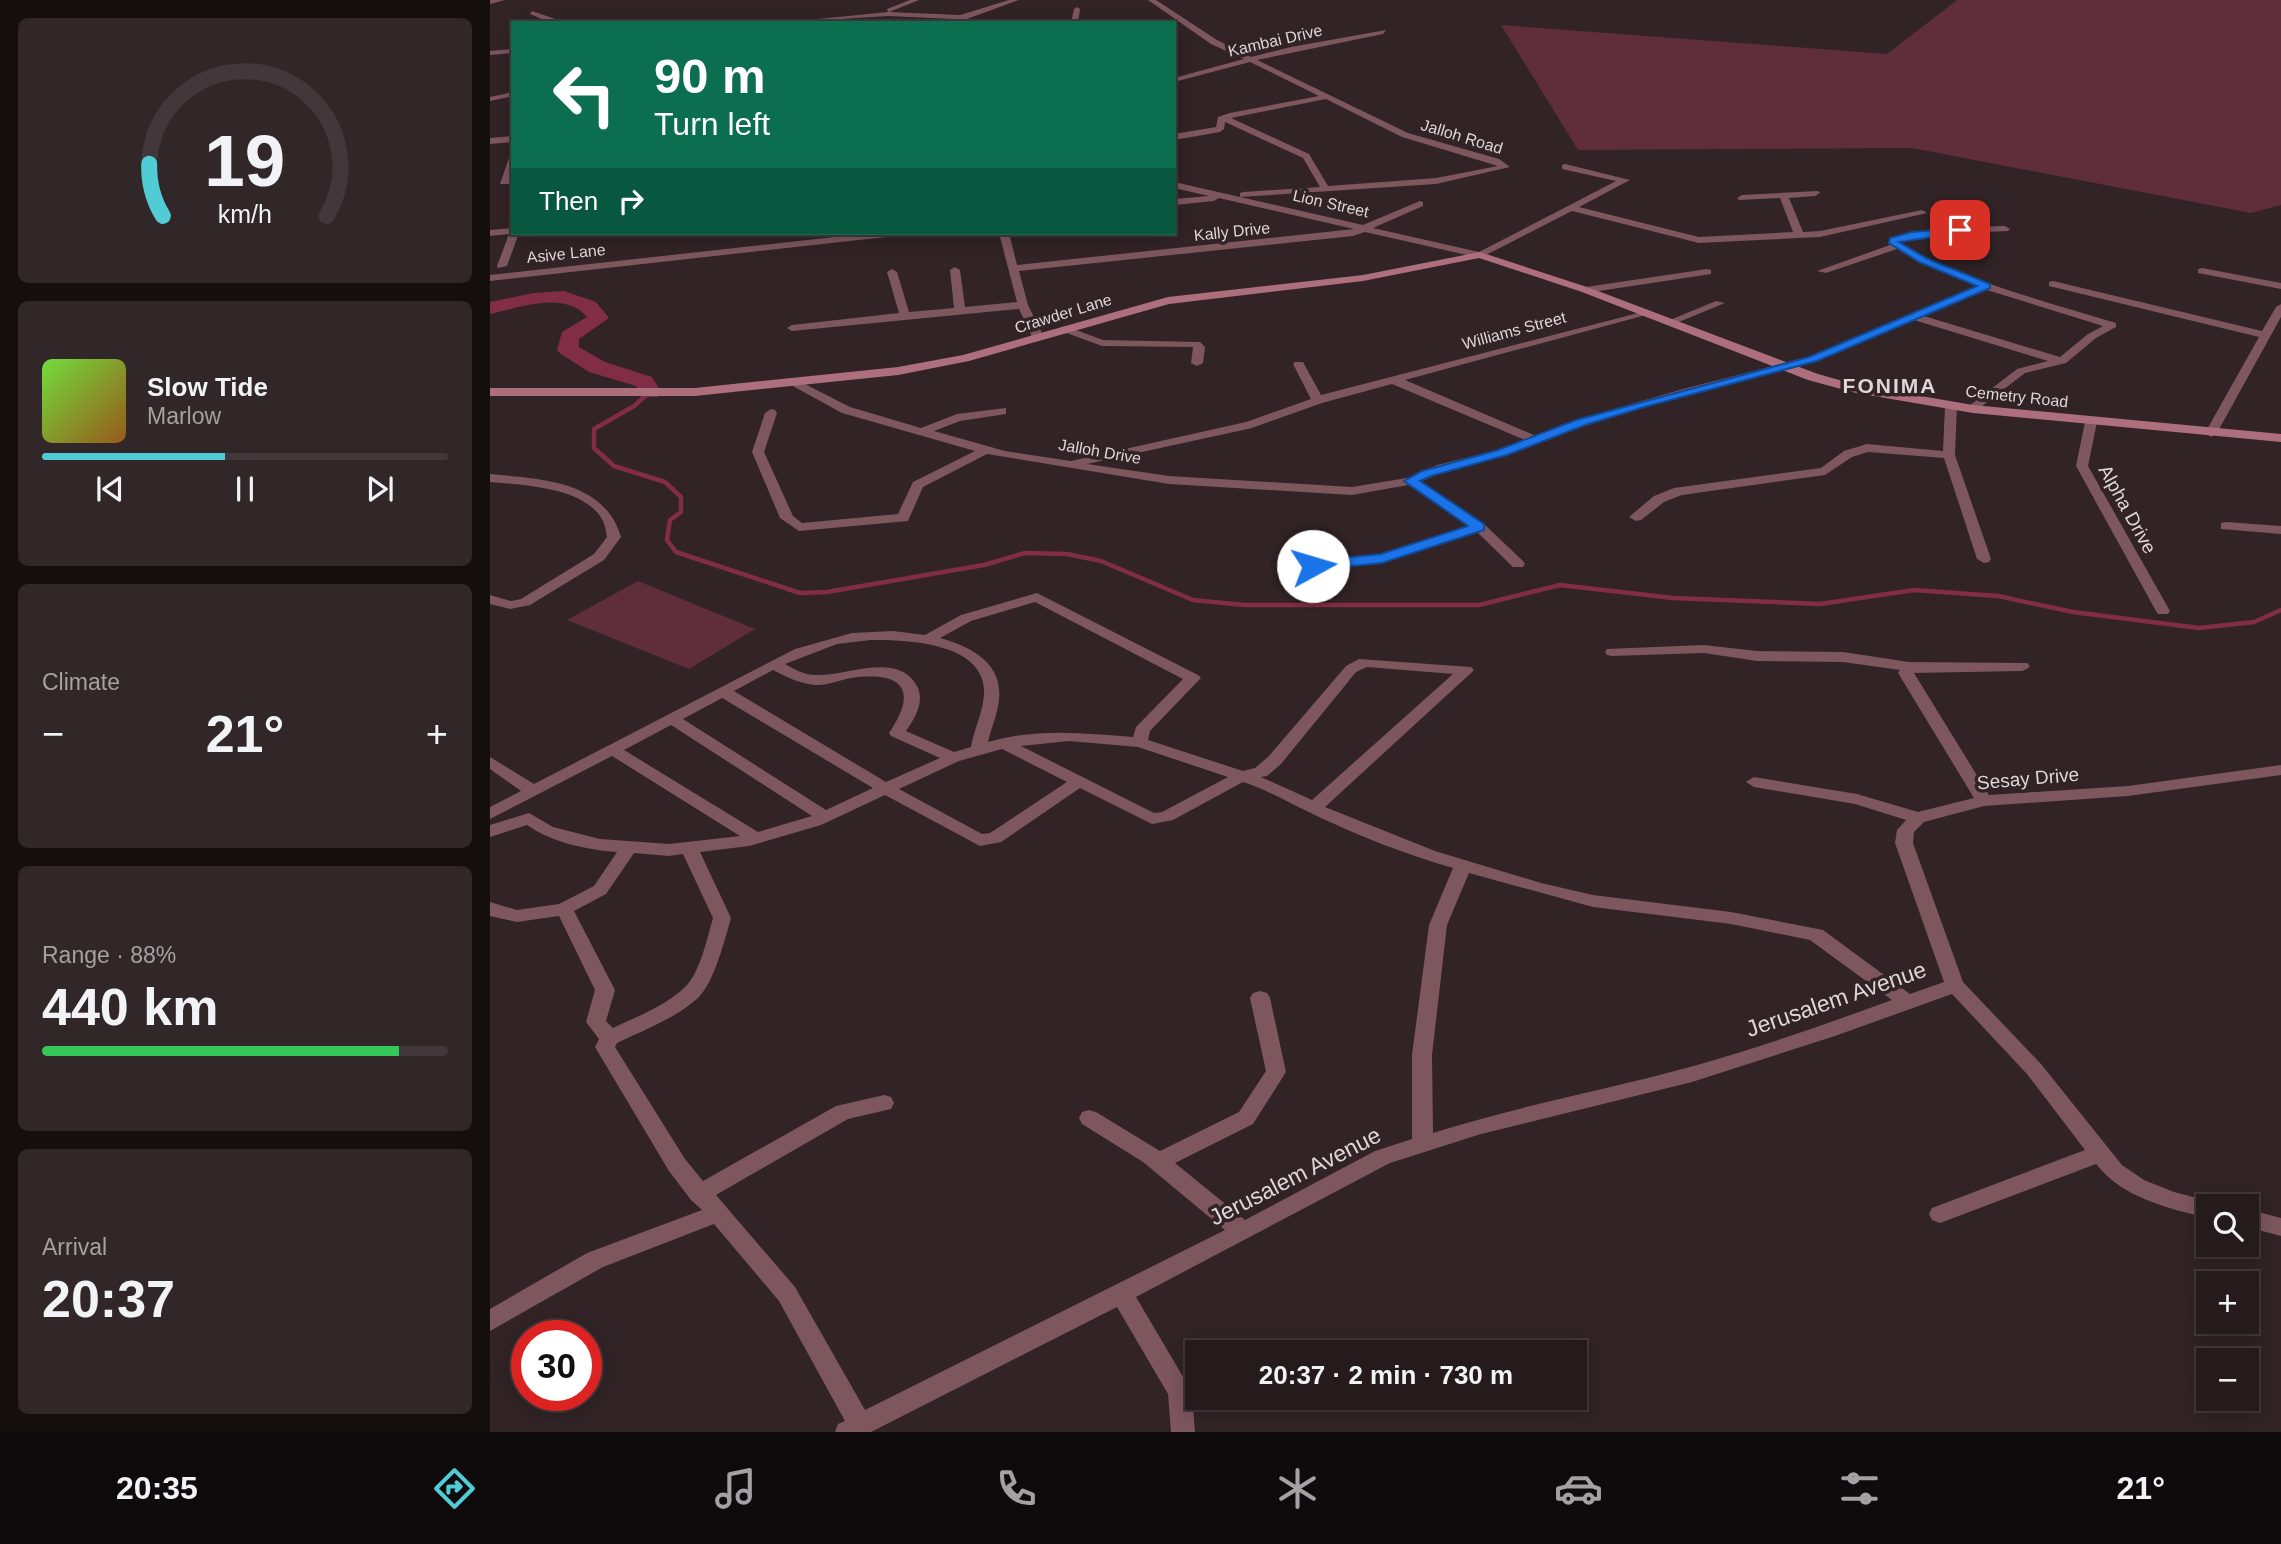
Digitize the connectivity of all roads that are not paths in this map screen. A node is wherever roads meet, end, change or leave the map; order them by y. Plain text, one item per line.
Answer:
1 (502, 0) edge
2 (916, 0) edge
3 (1016, 0) edge
4 (1151, 0) edge
5 (490, 2) edge
6 (1077, 9) dead end
7 (533, 13) dead end
8 (876, 15) junction
9 (960, 17) junction
10 (553, 21) edge
11 (806, 21) edge
12 (954, 21) edge
13 (1074, 21) edge
14 (1383, 32) dead end
15 (511, 51) edge
16 (490, 53) edge
17 (1250, 60) junction
18 (1176, 79) edge
19 (511, 94) edge
20 (1326, 97) junction
21 (490, 99) edge
22 (1223, 118) junction
23 (1176, 137) edge
24 (511, 139) edge
25 (490, 141) edge
26 (1565, 167) dead end
27 (1176, 185) edge
28 (1325, 188) junction
29 (1815, 193) dead end
30 (1228, 196) junction
31 (1784, 197) junction
32 (1742, 198) dead end
33 (1176, 202) edge
34 (1420, 204) dead end
35 (1574, 209) junction
36 (1922, 213) dead end
37 (1368, 228) junction
38 (2005, 229) dead end
39 (511, 232) edge
40 (490, 233) edge
41 (513, 235) edge
42 (877, 235) edge
43 (1004, 235) edge
44 (1799, 235) junction
45 (1896, 246) junction
46 (1480, 255) junction
47 (502, 267) dead end
48 (1015, 268) junction
49 (955, 270) dead end
50 (1822, 271) dead end
51 (2202, 271) dead end
52 (892, 272) dead end
53 (1707, 272) dead end
54 (490, 278) edge
55 (2053, 284) dead end
56 (1986, 286) junction
57 (2281, 286) edge
58 (1586, 290) junction
59 (1720, 303) dead end
60 (1023, 305) junction
61 (2281, 307) edge
62 (960, 311) junction
63 (1642, 313) junction
64 (905, 316) junction
65 (1912, 316) junction
66 (1670, 322) junction
67 (792, 328) dead end
68 (1065, 329) junction
69 (2263, 335) junction
70 (1038, 337) junction
71 (2062, 361) junction
72 (1197, 363) dead end
73 (1299, 363) dead end
74 (1785, 367) junction
75 (1394, 380) junction
76 (795, 383) junction
77 (490, 392) edge
78 (1318, 400) junction
79 (1951, 406) junction
80 (1973, 410) junction
81 (1002, 411) dead end
82 (771, 413) dead end
83 (2091, 422) junction
84 (923, 431) junction
85 (2211, 433) junction
86 (2280, 439) edge
87 (1536, 440) junction
88 (984, 451) junction
89 (1949, 455) junction
90 (1070, 463) junction
91 (490, 478) edge
92 (1410, 481) junction
93 (1636, 517) dead end
94 (2226, 526) dead end
95 (1479, 527) junction
96 (2281, 530) edge
97 (1984, 559) dead end
98 (1518, 564) dead end
99 (1290, 568) dead end
100 (490, 598) edge
101 (2163, 611) dead end
102 (927, 640) junction
103 (1612, 652) dead end
104 (773, 664) junction
105 (2022, 666) dead end
106 (1909, 667) junction
107 (722, 691) junction
108 (671, 718) junction
109 (1140, 742) junction
110 (1003, 743) junction
111 (612, 749) junction
112 (979, 750) junction
113 (953, 758) junction
114 (490, 762) edge
115 (2281, 770) edge
116 (1240, 777) junction
117 (1079, 781) junction
118 (1754, 782) dead end
119 (884, 788) junction
120 (533, 791) junction
121 (1984, 801) junction
122 (1313, 808) junction
123 (490, 814) edge
124 (824, 816) junction
125 (1918, 818) junction
126 (490, 831) edge
127 (756, 838) junction
128 (629, 847) junction
129 (689, 847) junction
130 (1463, 865) junction
131 (490, 908) edge
132 (564, 909) junction
133 (1955, 985) junction
134 (1260, 998) dead end
135 (1908, 1002) junction
136 (610, 1038) junction
137 (884, 1103) dead end
138 (1089, 1118) dead end
139 (1423, 1144) junction
140 (2098, 1154) junction
141 (1159, 1161) junction
142 (699, 1194) junction
143 (2196, 1205) edge
144 (717, 1214) junction
145 (1940, 1214) dead end
146 (2259, 1221) edge
147 (2281, 1227) edge
148 (1243, 1232) junction
149 (1121, 1292) junction
150 (490, 1321) edge
151 (854, 1428) edge
152 (1183, 1432) edge

1 - 5 street
2 - 8 street
3 - 9 street
4 - 17 street, Jalloh Road
6 - 13 street
7 - 10 street
8 - 9 street
8 - 11 street
9 - 12 street
14 - 17 street, Kambai Drive
15 - 16 street
17 - 18 street, Kambai Drive
17 - 20 street, Jalloh Road
19 - 21 street
20 - 22 street
20 - 28 street, Jalloh Road
22 - 23 street
22 - 28 street
24 - 25 street
26 - 35 street
27 - 30 street, Lion Street
28 - 30 street, Jalloh Road
29 - 31 street
30 - 33 street, Jalloh Road
30 - 37 street, Lion Street
31 - 32 street
31 - 44 street
34 - 37 street
35 - 44 street
35 - 46 street
36 - 44 street
37 - 46 street, Lion Street
37 - 48 street, Kally Drive
38 - 45 street
39 - 40 street
41 - 47 street
42 - 54 street, Asive Lane
43 - 48 street
45 - 50 street
45 - 56 street
46 - 58 street, Cemetry Road
46 - 68 street, Crawder Lane
48 - 60 street
49 - 62 street
51 - 57 street
52 - 64 street
53 - 58 street
55 - 69 street
56 - 65 street, Jalloh Drive
56 - 71 street
58 - 63 street, Cemetry Road
59 - 66 street
60 - 62 street
60 - 70 street
61 - 69 street
62 - 64 street
63 - 66 street, Cemetry Road
63 - 75 street, Williams Street
64 - 67 street
65 - 71 street
65 - 74 street, Jalloh Drive
66 - 74 street, Cemetry Road
68 - 70 street, Crawder Lane
68 - 72 street
69 - 85 street
70 - 76 street, Crawder Lane
71 - 80 street
73 - 78 street
74 - 79 street, Cemetry Road
74 - 87 street, Jalloh Drive
75 - 78 street, Williams Street
75 - 87 street
76 - 77 street, Crawder Lane
76 - 84 street, Jalloh Drive
78 - 90 street, Williams Street
79 - 80 street, Cemetry Road
79 - 89 street
80 - 83 street, Cemetry Road
81 - 84 street
82 - 88 street
83 - 85 street, Cemetry Road
83 - 101 street, Alpha Drive
84 - 88 street, Jalloh Drive
85 - 86 street, Cemetry Road
87 - 92 street, Jalloh Drive
88 - 90 street, Jalloh Drive
89 - 93 street
89 - 97 street
90 - 92 street, Jalloh Drive
91 - 100 street
92 - 95 street
94 - 96 street
95 - 98 street
95 - 99 street
102 - 104 street
102 - 109 street
102 - 112 street
103 - 106 street
104 - 107 street
104 - 113 street
105 - 106 street
106 - 121 street
107 - 108 street
107 - 119 street
108 - 111 street
108 - 124 street
109 - 110 street
109 - 116 street
110 - 112 street
110 - 117 street
111 - 120 street
111 - 127 street
112 - 113 street
113 - 119 street
114 - 120 street
115 - 121 street, Sesay Drive
116 - 117 street
116 - 122 street
116 - 122 street
117 - 119 street
118 - 125 street
119 - 124 street
120 - 123 street
121 - 125 street, Sesay Drive
122 - 130 street
124 - 127 street
125 - 133 street
126 - 128 street
127 - 129 street
128 - 129 street
128 - 132 street
129 - 136 street
130 - 135 street
130 - 139 street
131 - 132 street
132 - 136 street
133 - 135 street, Jerusalem Avenue
133 - 140 street
134 - 141 street
135 - 139 street, Jerusalem Avenue
136 - 142 street
137 - 142 street
138 - 141 street
139 - 148 street, Jerusalem Avenue
140 - 143 street
140 - 145 street
141 - 148 street
142 - 144 street
144 - 150 street
144 - 151 street
146 - 147 street
148 - 149 street, Jerusalem Avenue
149 - 151 street, Jerusalem Avenue
149 - 152 street

